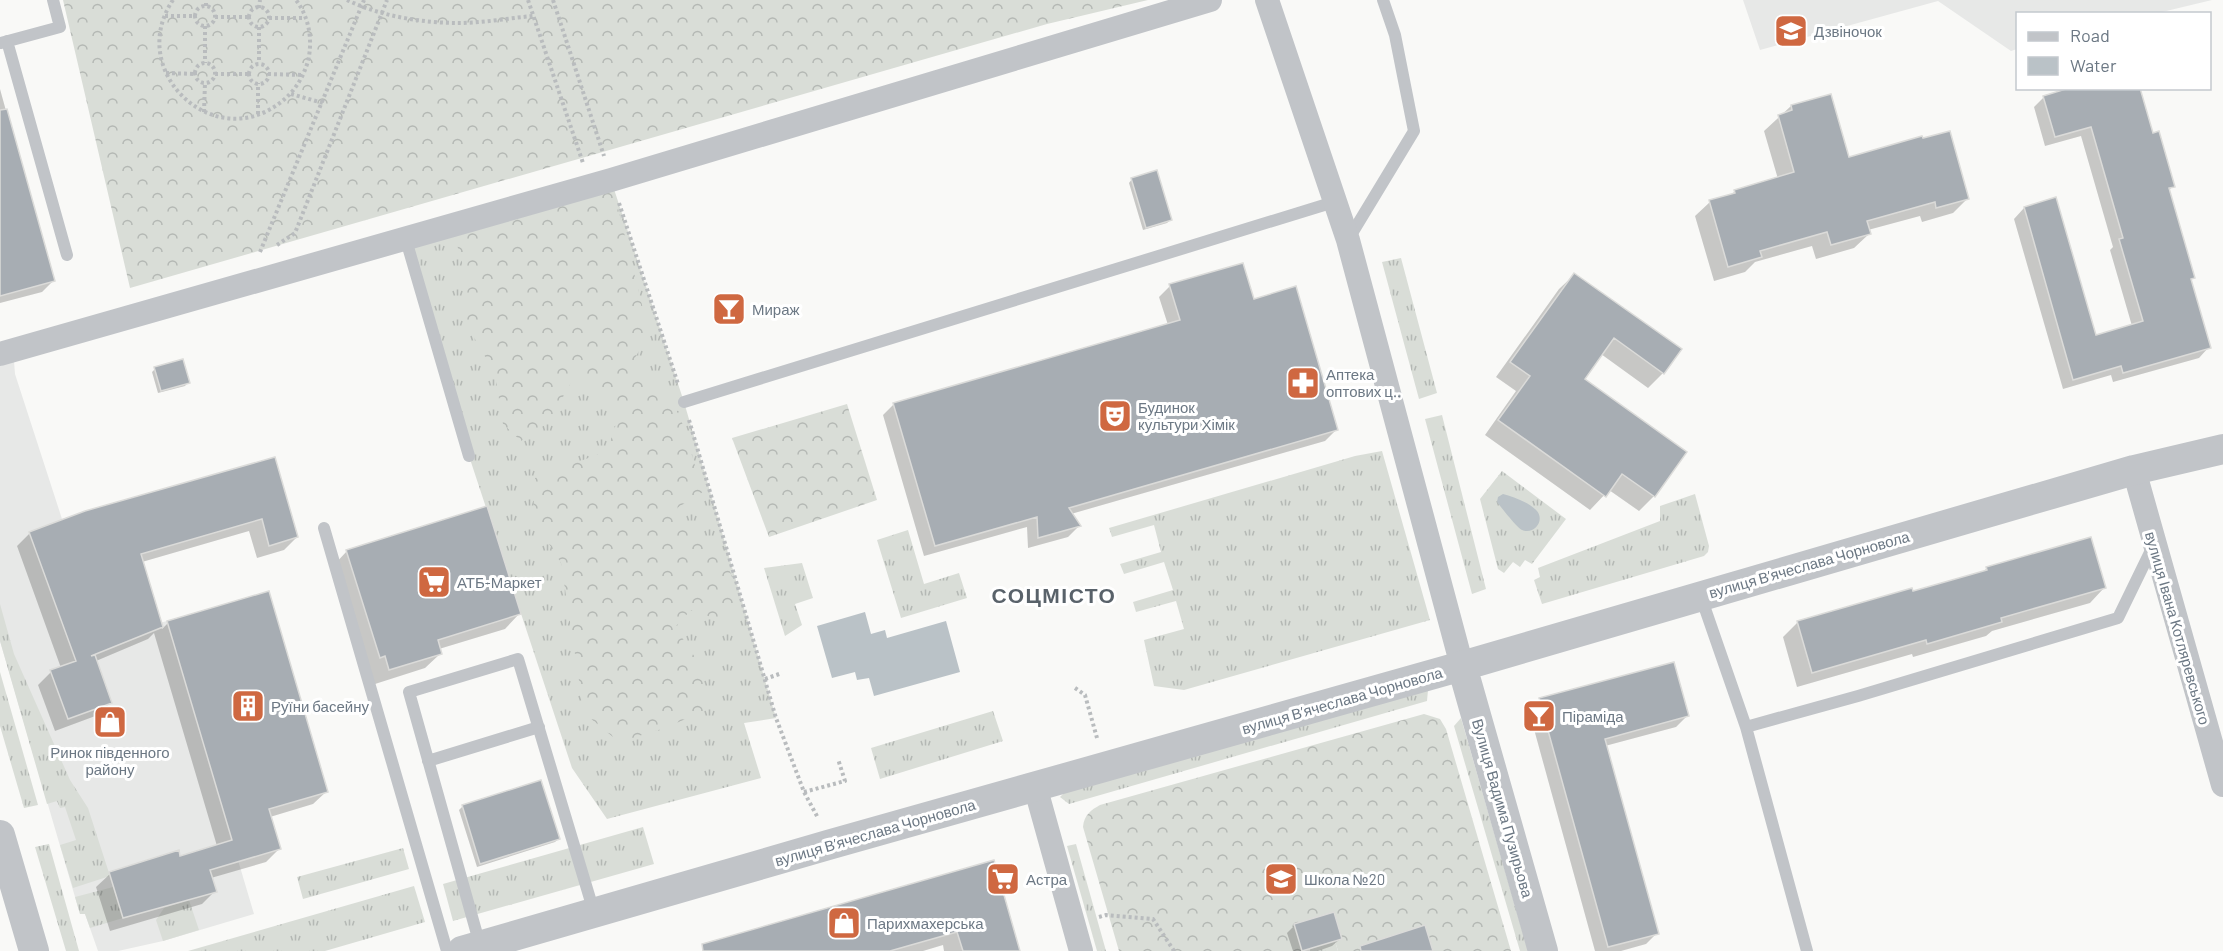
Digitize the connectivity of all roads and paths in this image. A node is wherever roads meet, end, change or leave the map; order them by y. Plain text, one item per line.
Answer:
1 (53, 0) edge
2 (173, 0) edge
3 (206, 0) edge
4 (260, 0) edge
5 (296, 0) edge
6 (347, 0) edge
7 (364, 0) edge
8 (387, 0) edge
9 (528, 0) edge
10 (553, 0) edge
11 (1210, 0) edge
12 (1267, 0) edge
13 (1383, 0) edge
14 (206, 6) junction
15 (362, 7) junction
16 (259, 8) junction
17 (382, 13) junction
18 (165, 16) junction
19 (195, 16) junction
20 (533, 16) junction
21 (215, 17) junction
22 (249, 17) junction
23 (269, 18) junction
24 (305, 18) junction
25 (206, 26) junction
26 (259, 27) junction
27 (3, 42) edge
28 (206, 63) junction
29 (259, 63) junction
30 (165, 73) junction
31 (195, 74) junction
32 (215, 74) junction
33 (249, 74) junction
34 (268, 74) junction
35 (304, 75) junction
36 (205, 83) junction
37 (258, 83) junction
38 (291, 94) junction
39 (323, 103) junction
40 (204, 112) junction
41 (258, 114) junction
42 (601, 183) junction
43 (1334, 202) junction
44 (406, 240) junction
45 (1348, 240) junction
46 (276, 246) dead end
47 (267, 252) dead end
48 (67, 255) dead end
49 (0, 354) edge
50 (684, 402) junction
51 (2223, 449) edge
52 (469, 456) dead end
53 (2134, 470) junction
54 (324, 528) dead end
55 (2154, 544) junction
56 (1700, 596) junction
57 (1462, 666) junction
58 (782, 672) dead end
59 (765, 679) junction
60 (1075, 688) dead end
61 (539, 727) junction
62 (1746, 727) junction
63 (1097, 739) dead end
64 (838, 759) dead end
65 (428, 761) junction
66 (2223, 785) edge
67 (1035, 786) junction
68 (804, 792) junction
69 (0, 835) edge
70 (828, 845) junction
71 (595, 913) junction
72 (1072, 923) junction
73 (471, 948) edge
74 (34, 951) edge
75 (447, 951) edge
76 (1081, 951) edge
77 (1174, 951) edge
78 (1543, 951) edge
79 (1807, 951) edge

1 - 27 lane
2 - 18 path
3 - 14 path
4 - 16 path
5 - 24 path
6 - 15 path
7 - 15 path
8 - 17 path
9 - 20 path
10 - 42 path
11 - 42 street
12 - 43 street
13 - 45 lane
14 - 19 path
14 - 21 path
15 - 17 path
15 - 39 path
16 - 22 path
16 - 23 path
17 - 20 path
17 - 46 path
18 - 19 path
18 - 30 path
19 - 25 path
20 - 42 path
21 - 22 path
21 - 25 path
22 - 26 path
23 - 24 path
23 - 26 path
24 - 35 path
25 - 28 path
26 - 29 path
27 - 48 lane
28 - 31 path
28 - 32 path
29 - 33 path
29 - 34 path
30 - 31 path
30 - 40 path
31 - 36 path
32 - 33 path
32 - 36 path
33 - 37 path
34 - 35 path
34 - 37 path
35 - 38 path
36 - 40 path
37 - 41 path
38 - 39 path
38 - 41 path
39 - 47 path
40 - 41 path
42 - 44 street
42 - 50 path
43 - 45 street
43 - 50 lane
44 - 49 street
44 - 52 lane
45 - 57 street
50 - 59 path
51 - 53 street, вулиця Вʼячеслава Чорновола
53 - 55 street, вулиця Івана Котляревського
53 - 56 street, вулиця Вʼячеслава Чорновола
54 - 75 lane
55 - 62 lane
55 - 66 street, вулиця Івана Котляревського
56 - 57 street, вулиця Вʼячеслава Чорновола
56 - 62 lane
57 - 67 street, вулиця Вʼячеслава Чорновола
57 - 78 street, Вулиця Вадима Пузирьова
58 - 59 path
59 - 68 path
60 - 63 path
61 - 65 lane
61 - 65 lane
61 - 71 lane
62 - 79 lane
64 - 68 path
65 - 73 lane
67 - 70 street, вулиця Вʼячеслава Чорновола
67 - 72 street
68 - 70 path
69 - 74 street
70 - 71 street, вулиця Вʼячеслава Чорновола
71 - 73 street, вулиця Вʼячеслава Чорновола
72 - 76 street
72 - 77 path

